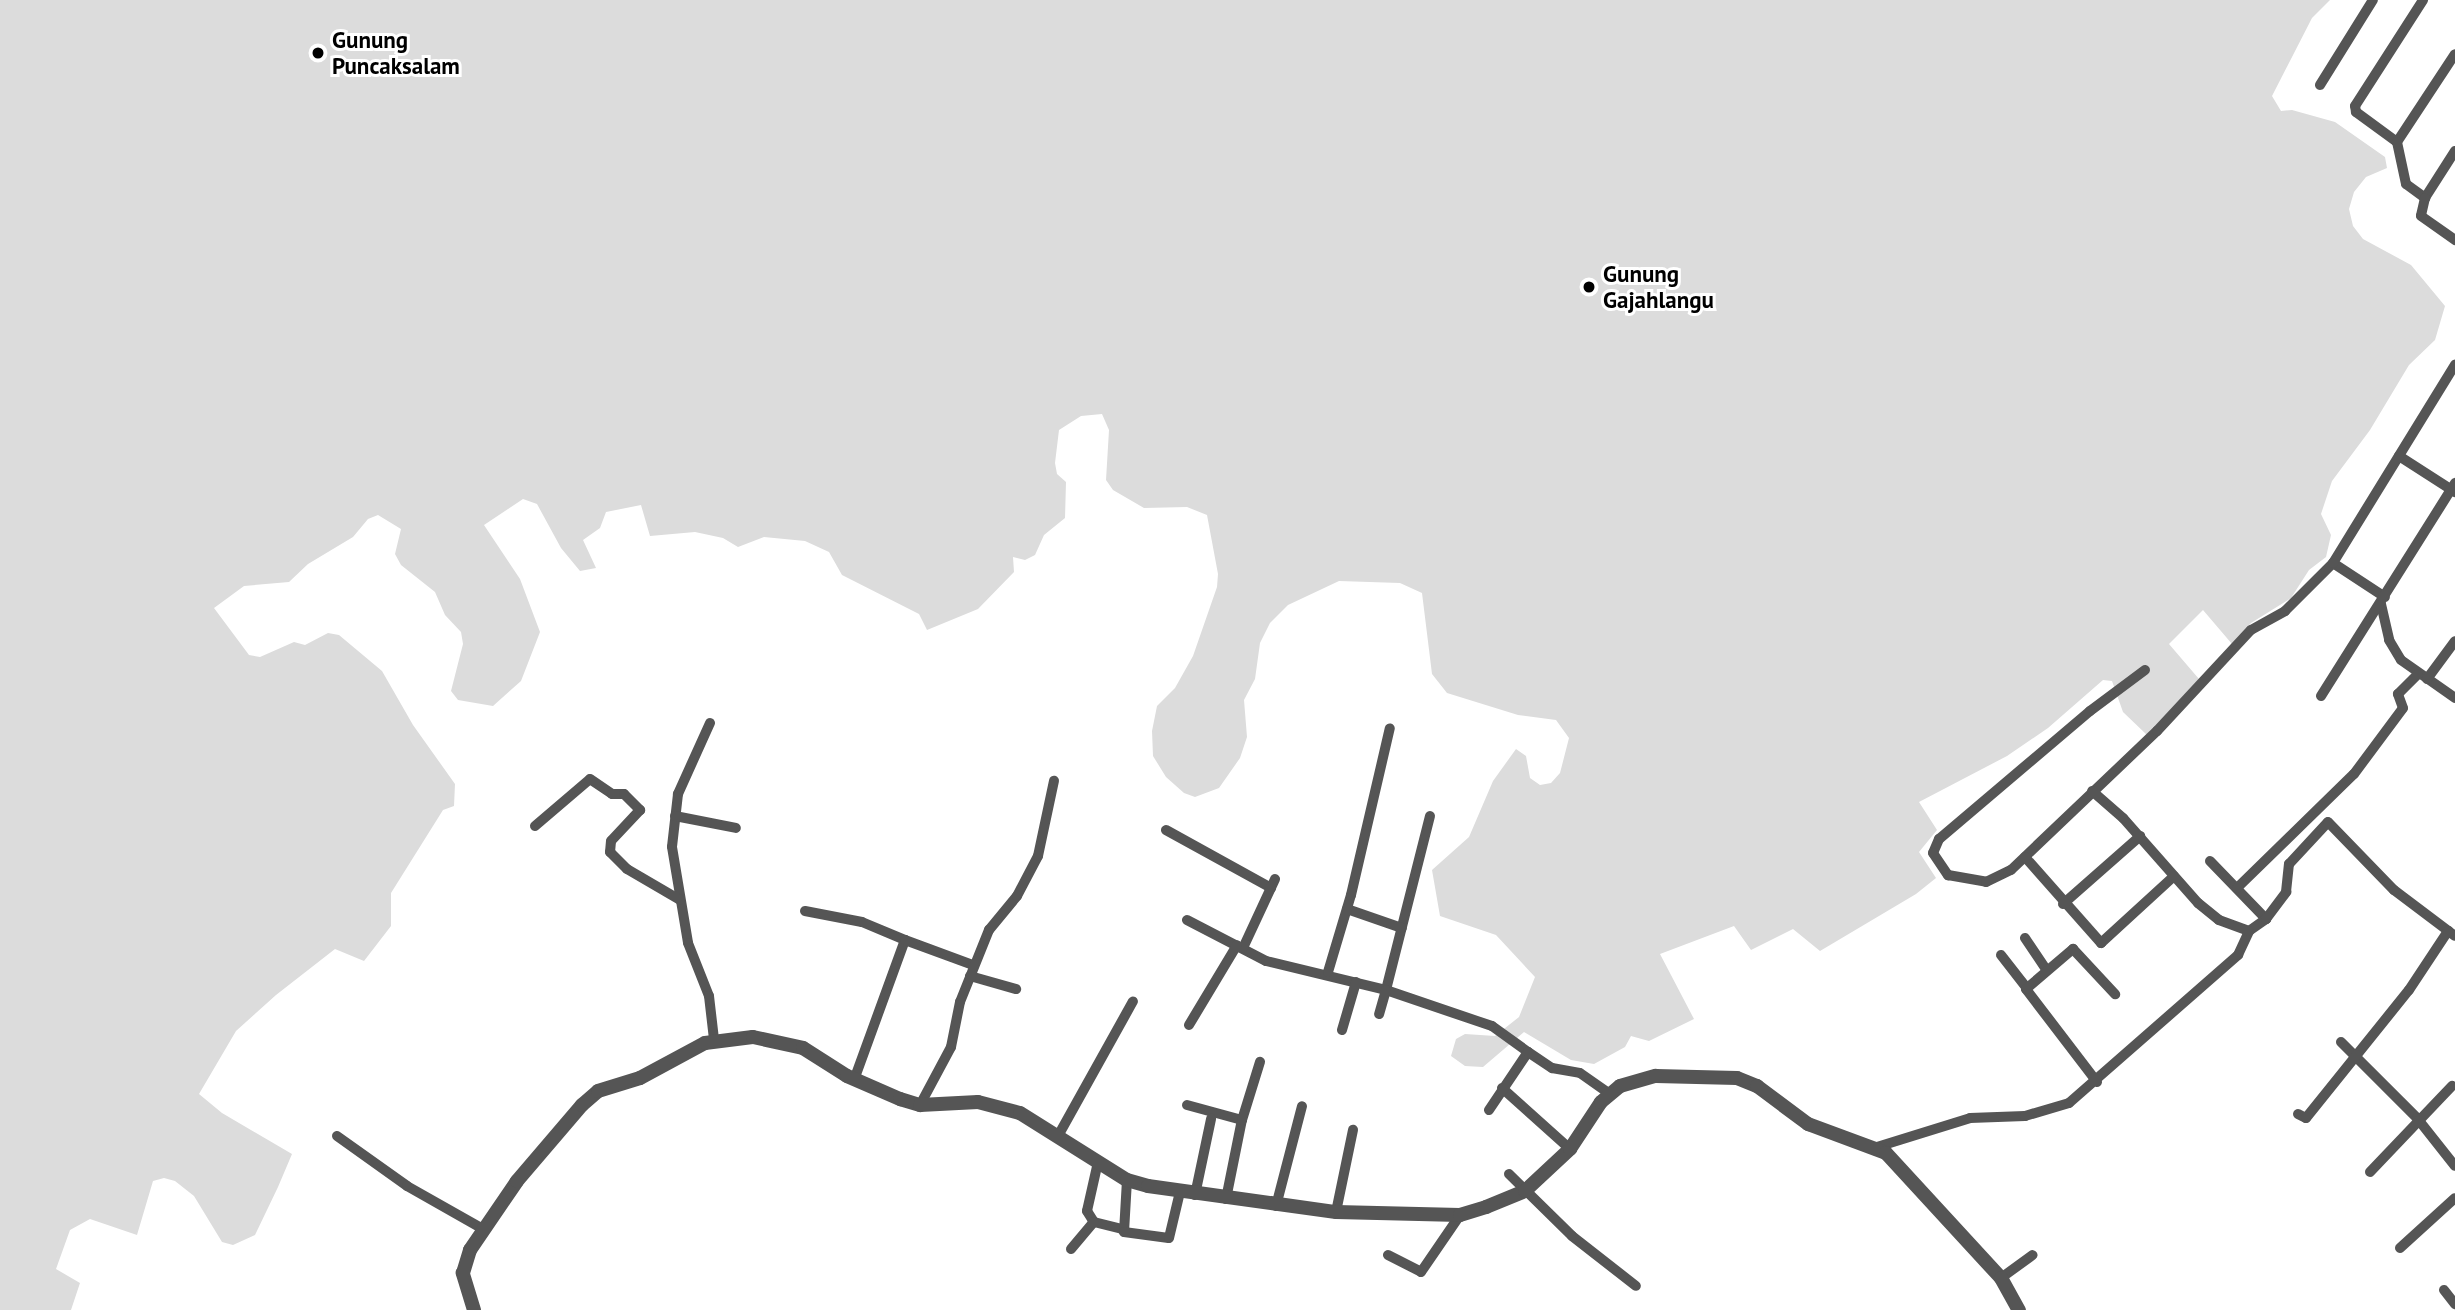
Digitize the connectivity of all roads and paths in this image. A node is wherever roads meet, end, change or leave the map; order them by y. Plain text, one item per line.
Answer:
1 (2373, 0) edge
2 (2423, 0) edge
3 (2455, 54) edge
4 (2320, 85) dead end
5 (2397, 142) junction
6 (2455, 151) edge
7 (2425, 198) junction
8 (2455, 240) edge
9 (2455, 365) edge
10 (2399, 456) junction
11 (2454, 488) edge
12 (2333, 563) junction
13 (2383, 600) junction
14 (2455, 641) edge
15 (2145, 670) dead end
16 (2422, 676) junction
17 (2321, 696) dead end
18 (2455, 698) edge
19 (710, 723) dead end
20 (1390, 728) dead end
21 (1054, 781) dead end
22 (2092, 791) junction
23 (675, 816) junction
24 (1430, 816) dead end
25 (535, 826) dead end
26 (736, 828) dead end
27 (1167, 831) dead end
28 (2140, 836) junction
29 (2025, 857) junction
30 (2210, 861) dead end
31 (2174, 876) junction
32 (2237, 888) junction
33 (680, 900) junction
34 (2063, 904) junction
35 (1347, 909) junction
36 (805, 911) dead end
37 (2266, 919) junction
38 (1186, 920) dead end
39 (1402, 928) junction
40 (2249, 932) junction
41 (2452, 934) edge
42 (2025, 937) dead end
43 (905, 940) junction
44 (1240, 946) junction
45 (2001, 955) dead end
46 (2046, 969) junction
47 (972, 970) junction
48 (1328, 972) junction
49 (1356, 982) junction
50 (2026, 987) junction
51 (1016, 989) dead end
52 (1386, 990) junction
53 (2115, 994) dead end
54 (1133, 1001) dead end
55 (1379, 1014) dead end
56 (1189, 1025) dead end
57 (1342, 1030) dead end
58 (713, 1039) junction
59 (2341, 1042) dead end
60 (1528, 1052) junction
61 (2354, 1055) junction
62 (1260, 1062) dead end
63 (854, 1080) junction
64 (2097, 1082) junction
65 (2452, 1086) dead end
66 (1502, 1088) junction
67 (1609, 1093) junction
68 (920, 1105) junction
69 (1187, 1105) dead end
70 (1301, 1106) dead end
71 (1489, 1110) dead end
72 (2298, 1114) dead end
73 (2417, 1118) junction
74 (1211, 1119) dead end
75 (1242, 1120) junction
76 (1353, 1130) dead end
77 (337, 1136) dead end
78 (1058, 1136) junction
79 (1877, 1147) junction
80 (1570, 1149) junction
81 (1098, 1162) junction
82 (2455, 1166) edge
83 (2370, 1172) dead end
84 (1509, 1174) dead end
85 (1127, 1180) junction
86 (1525, 1191) junction
87 (1187, 1194) junction
88 (2455, 1198) edge
89 (1226, 1199) junction
90 (1276, 1206) junction
91 (1336, 1212) junction
92 (1460, 1215) junction
93 (1094, 1222) junction
94 (483, 1229) junction
95 (1122, 1229) junction
96 (2400, 1248) dead end
97 (1072, 1249) dead end
98 (1388, 1255) dead end
99 (2033, 1255) dead end
100 (2001, 1278) junction
101 (1636, 1286) dead end
102 (2444, 1290) dead end
103 (2455, 1304) edge
104 (2017, 1309) edge
105 (474, 1310) edge

1 - 4 street
2 - 5 street
3 - 5 street
5 - 7 street
6 - 7 street
7 - 8 street
9 - 10 street
10 - 11 street
10 - 12 street
11 - 13 street
12 - 13 street
12 - 22 street
13 - 16 street
13 - 17 street
14 - 16 street
15 - 29 street
16 - 18 street
16 - 32 street
19 - 23 street
20 - 35 street
21 - 47 street
22 - 28 street
22 - 29 street
23 - 26 street
23 - 33 street
24 - 39 street
25 - 33 street
27 - 44 street
28 - 31 street
28 - 34 street
29 - 34 street
30 - 32 street
31 - 34 street
31 - 40 street
32 - 37 street
33 - 58 street
35 - 39 street
35 - 48 street
36 - 43 street
37 - 40 street
37 - 41 street
38 - 44 street
39 - 52 street
40 - 64 street
41 - 61 street
42 - 46 street
43 - 47 street
43 - 63 street
44 - 48 street
44 - 56 street
45 - 50 street
46 - 50 street
46 - 53 street
47 - 51 street
47 - 68 street
48 - 49 street
49 - 52 street
49 - 57 street
50 - 64 street
52 - 55 street
52 - 60 street
54 - 78 street
58 - 63 street
58 - 94 street
59 - 61 street
60 - 66 street
60 - 67 street
61 - 72 street
61 - 73 street
62 - 75 street
63 - 68 street
64 - 79 street
65 - 73 street
66 - 71 street
66 - 80 street
67 - 79 street
67 - 80 street
68 - 78 street
69 - 75 street
70 - 90 street
73 - 82 street
73 - 83 street
74 - 87 street
75 - 89 street
76 - 91 street
77 - 94 street
78 - 81 street
79 - 100 street
80 - 86 street
81 - 85 street
81 - 93 street
84 - 86 street
85 - 87 street
85 - 95 street
86 - 92 street
86 - 101 street
87 - 89 street
87 - 95 street
88 - 96 street
89 - 90 street
90 - 91 street
91 - 92 street
92 - 98 street
93 - 95 street
93 - 97 street
94 - 105 street
99 - 100 street
100 - 104 street
102 - 103 street

